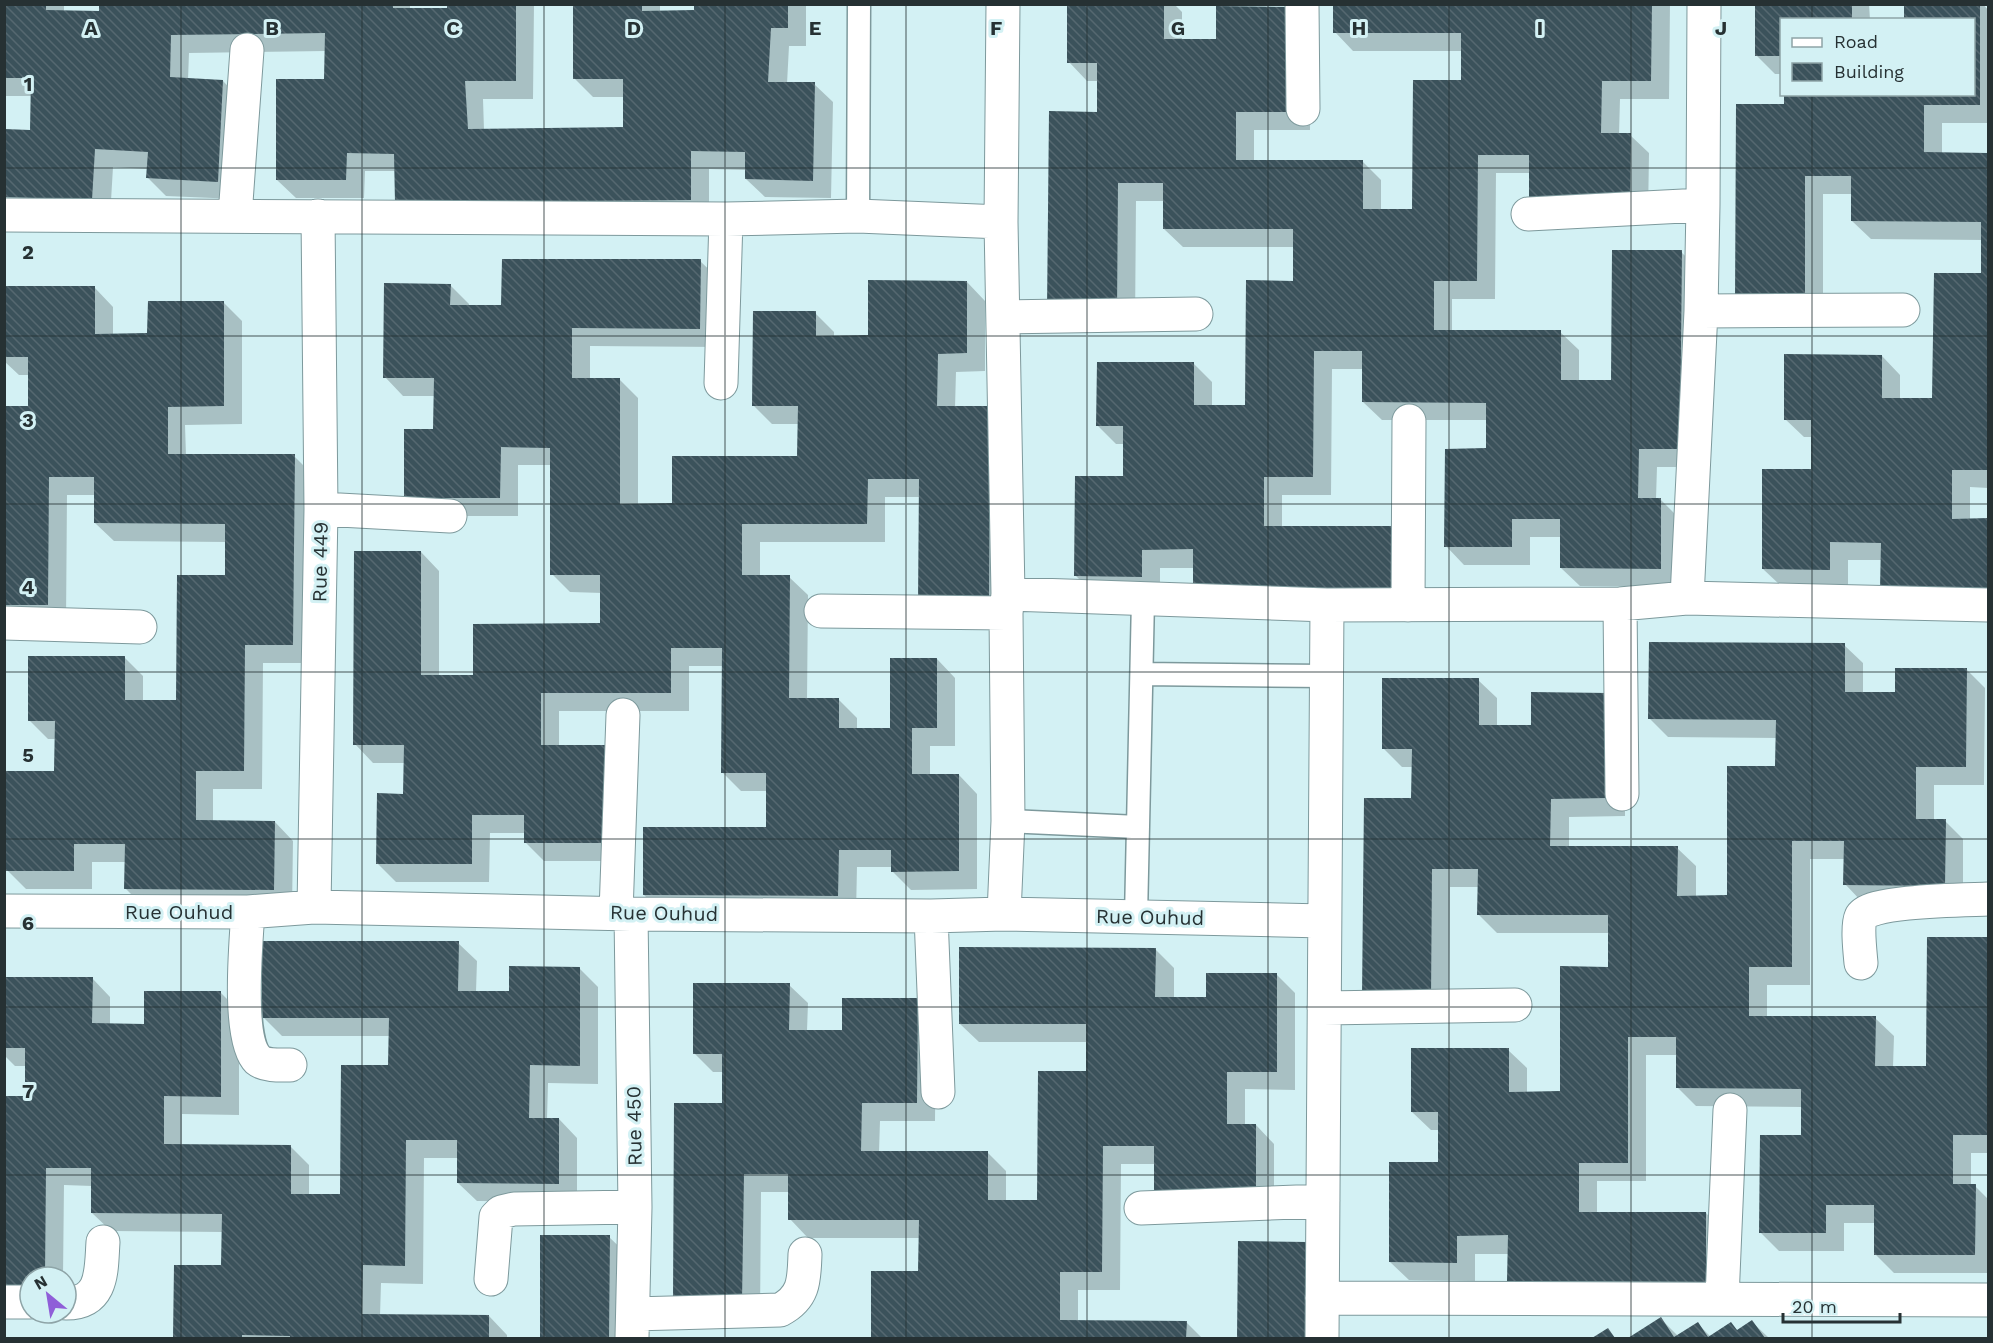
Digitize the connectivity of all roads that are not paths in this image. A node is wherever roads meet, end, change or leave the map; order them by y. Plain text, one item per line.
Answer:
1 (860, 4) edge
2 (1003, 4) edge
3 (1302, 4) edge
4 (1704, 4) edge
5 (247, 50) dead end
6 (1303, 109) dead end
7 (1703, 205) junction
8 (1527, 214) dead end
9 (4, 215) edge
10 (235, 216) junction
11 (318, 216) junction
12 (858, 216) junction
13 (726, 219) junction
14 (1001, 222) junction
15 (1903, 310) dead end
16 (1701, 311) junction
17 (1196, 314) dead end
18 (1003, 317) junction
19 (721, 383) dead end
20 (1409, 421) dead end
21 (321, 509) junction
22 (450, 516) dead end
23 (1687, 598) junction
24 (1143, 599) junction
25 (1007, 604) junction
26 (1408, 604) junction
27 (1620, 604) junction
28 (1327, 605) junction
29 (1989, 605) edge
30 (821, 611) dead end
31 (4, 623) edge
32 (140, 627) dead end
33 (1142, 674) junction
34 (1326, 676) junction
35 (623, 715) dead end
36 (1622, 794) dead end
37 (1008, 821) junction
38 (1138, 827) junction
39 (1989, 899) edge
40 (314, 907) junction
41 (4, 911) edge
42 (248, 912) junction
43 (623, 913) junction
44 (1004, 914) junction
45 (931, 916) junction
46 (1136, 917) junction
47 (1324, 921) junction
48 (1860, 963) dead end
49 (1515, 1005) dead end
50 (1324, 1008) junction
51 (291, 1065) dead end
52 (938, 1092) dead end
53 (1730, 1110) dead end
54 (1323, 1201) junction
55 (635, 1207) junction
56 (1141, 1208) dead end
57 (104, 1242) dead end
58 (805, 1254) dead end
59 (491, 1279) dead end
60 (1322, 1298) junction
61 (1722, 1299) junction
62 (78, 1300) edge
63 (1989, 1300) edge
64 (633, 1326) edge
65 (1322, 1338) edge

1 - 12 lane
2 - 14 street
3 - 6 street
4 - 7 street
5 - 10 street
7 - 8 street
7 - 16 street
9 - 10 street
10 - 11 street
11 - 13 street
11 - 21 street, Rue 449
12 - 13 street
12 - 14 street
13 - 19 street
14 - 18 street
15 - 16 street
16 - 23 street
17 - 18 street
18 - 25 street
20 - 26 street
21 - 22 street
21 - 40 street, Rue 449
23 - 27 street
23 - 29 street
24 - 25 street
24 - 28 street
24 - 33 lane
25 - 30 street
25 - 37 street
26 - 27 street
26 - 28 street
27 - 36 street
28 - 34 street
31 - 32 street
33 - 34 lane
33 - 38 lane
34 - 47 street
35 - 43 street, Rue 450
37 - 38 lane
37 - 44 street
38 - 46 lane
39 - 48 street
40 - 42 street, Rue Ouhud
40 - 43 street, Rue Ouhud
41 - 42 street, Rue Ouhud
42 - 51 street
43 - 45 street, Rue Ouhud
43 - 55 street, Rue 450
44 - 45 street, Rue Ouhud
44 - 46 street, Rue Ouhud
45 - 52 street
46 - 47 street, Rue Ouhud
47 - 50 street
49 - 50 street
50 - 54 street
53 - 61 street
54 - 56 street
54 - 60 street
55 - 59 street
55 - 64 street, Rue 450
57 - 62 street
58 - 64 street
60 - 61 street
60 - 65 street
61 - 63 street

